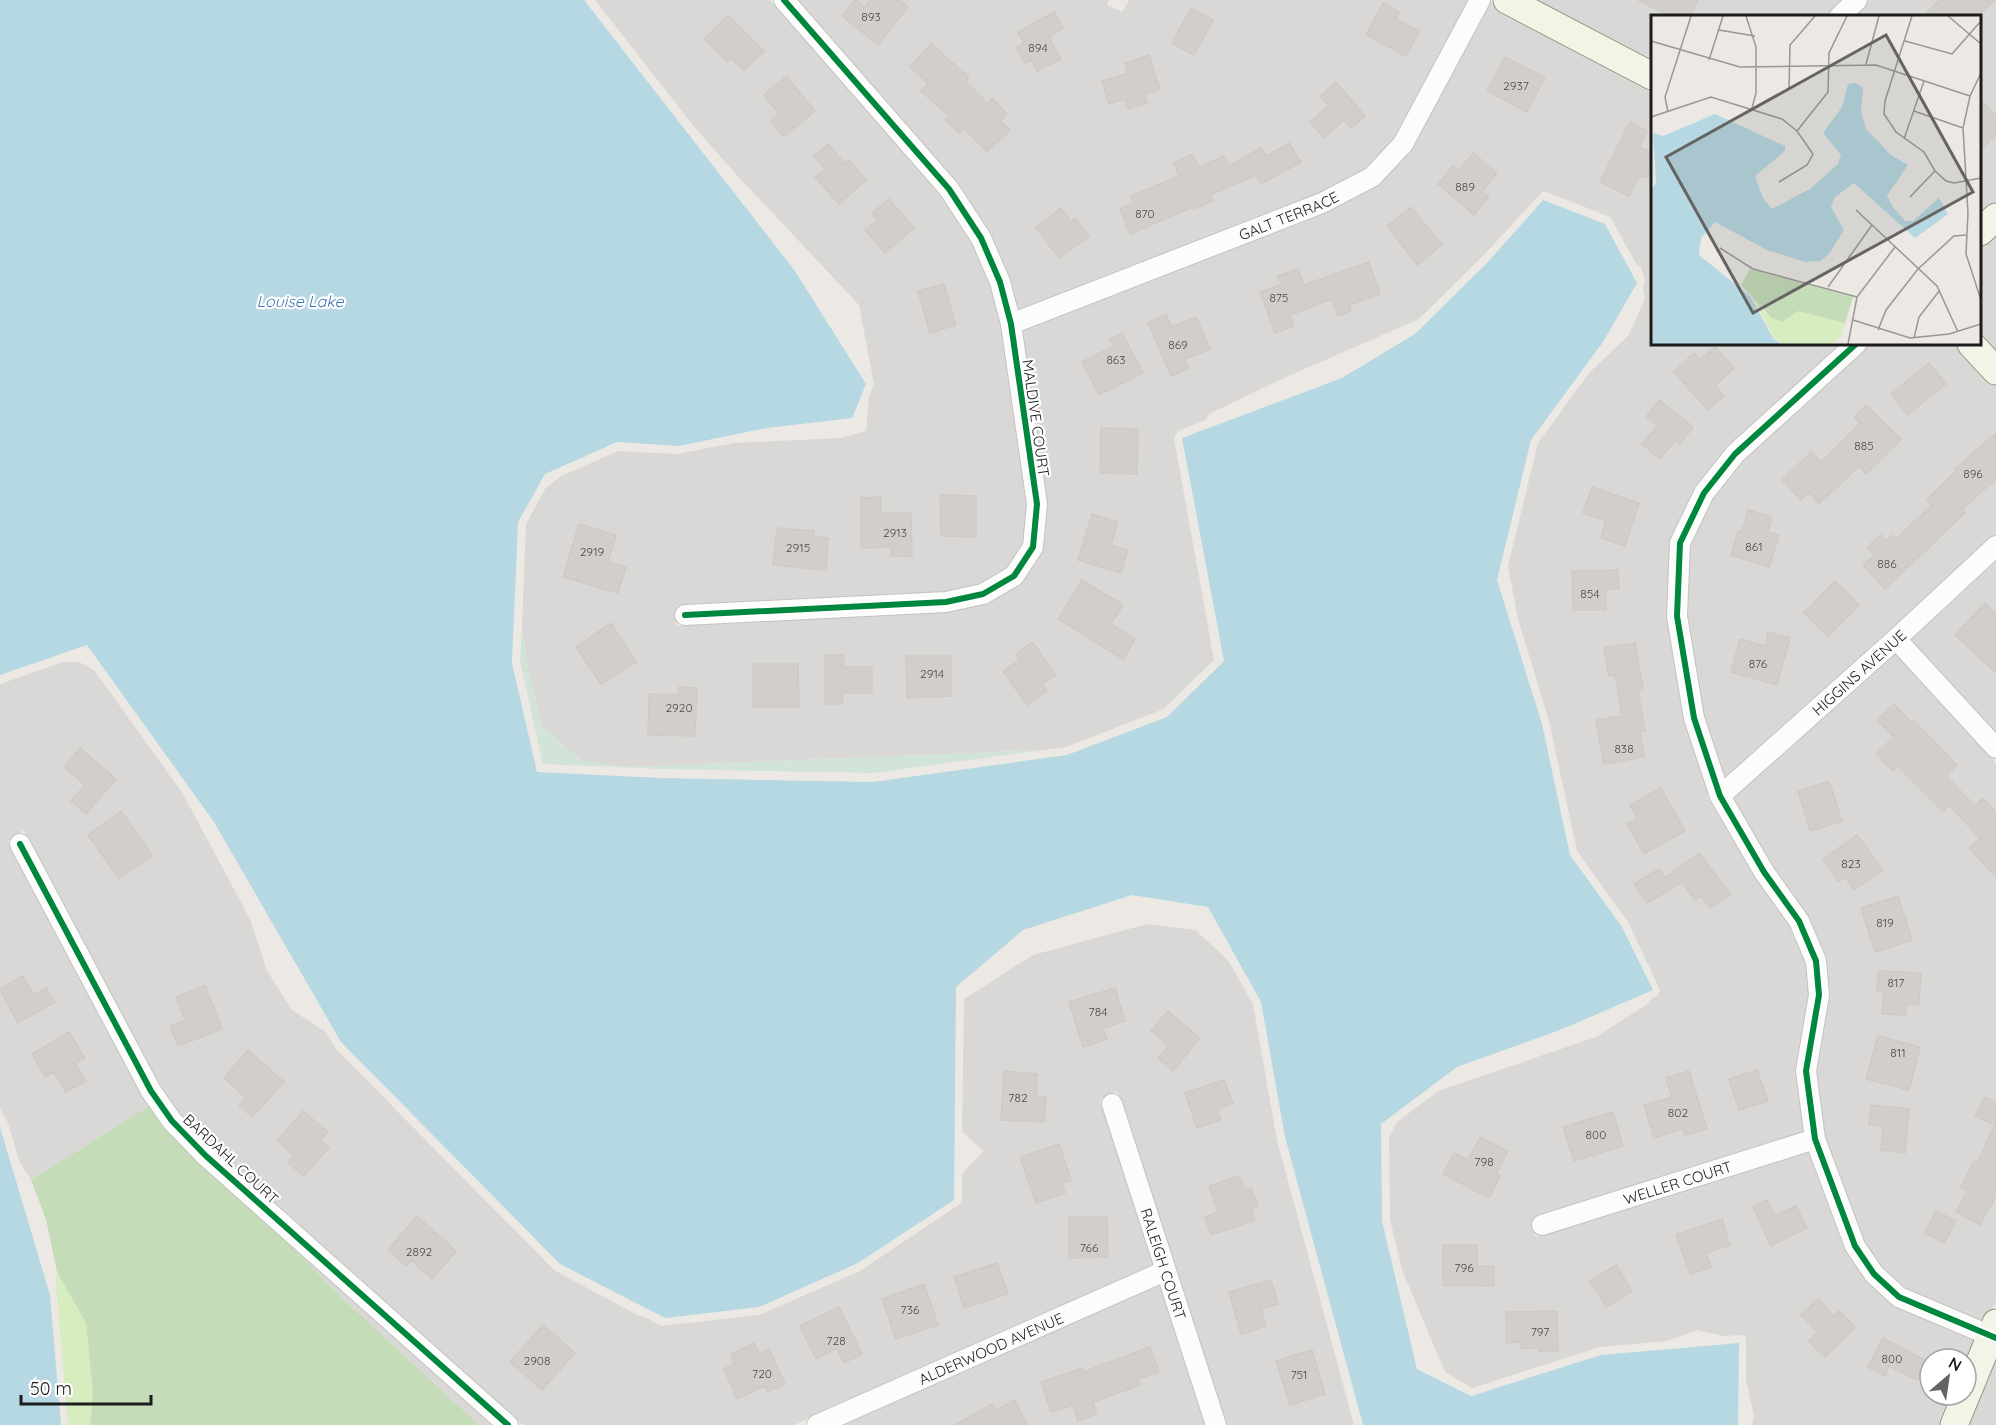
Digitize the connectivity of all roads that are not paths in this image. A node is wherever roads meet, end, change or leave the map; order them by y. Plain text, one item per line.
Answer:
1 (784, 0) edge
2 (1480, 0) edge
3 (1507, 0) edge
4 (1857, 0) edge
5 (1841, 15) edge
6 (1651, 75) edge
7 (1996, 217) edge
8 (1981, 231) edge
9 (1011, 324) junction
10 (1855, 345) edge
11 (1972, 345) edge
12 (1996, 370) edge
13 (1996, 546) edge
14 (686, 615) dead end
15 (1896, 639) junction
16 (1996, 748) edge
17 (1720, 796) junction
18 (20, 844) dead end
19 (1112, 1104) dead end
20 (1815, 1139) junction
21 (1542, 1225) dead end
22 (1165, 1271) junction
23 (1994, 1332) edge
24 (508, 1425) edge
25 (817, 1425) edge
26 (1216, 1425) edge
27 (1954, 1425) edge

1 - 9 street, MALDIVE COURT
2 - 9 street, GALT TERRACE
3 - 6 street
4 - 5 street
7 - 8 street
9 - 14 street, MALDIVE COURT
10 - 17 street
11 - 12 street
13 - 15 street, HIGGINS AVENUE
15 - 16 street
15 - 17 street, HIGGINS AVENUE
17 - 20 street
18 - 24 street, BARDAHL COURT
19 - 22 street, RALEIGH COURT
20 - 21 street, WELLER COURT
20 - 23 street
22 - 25 street, ALDERWOOD AVENUE
22 - 26 street, RALEIGH COURT
23 - 27 street

